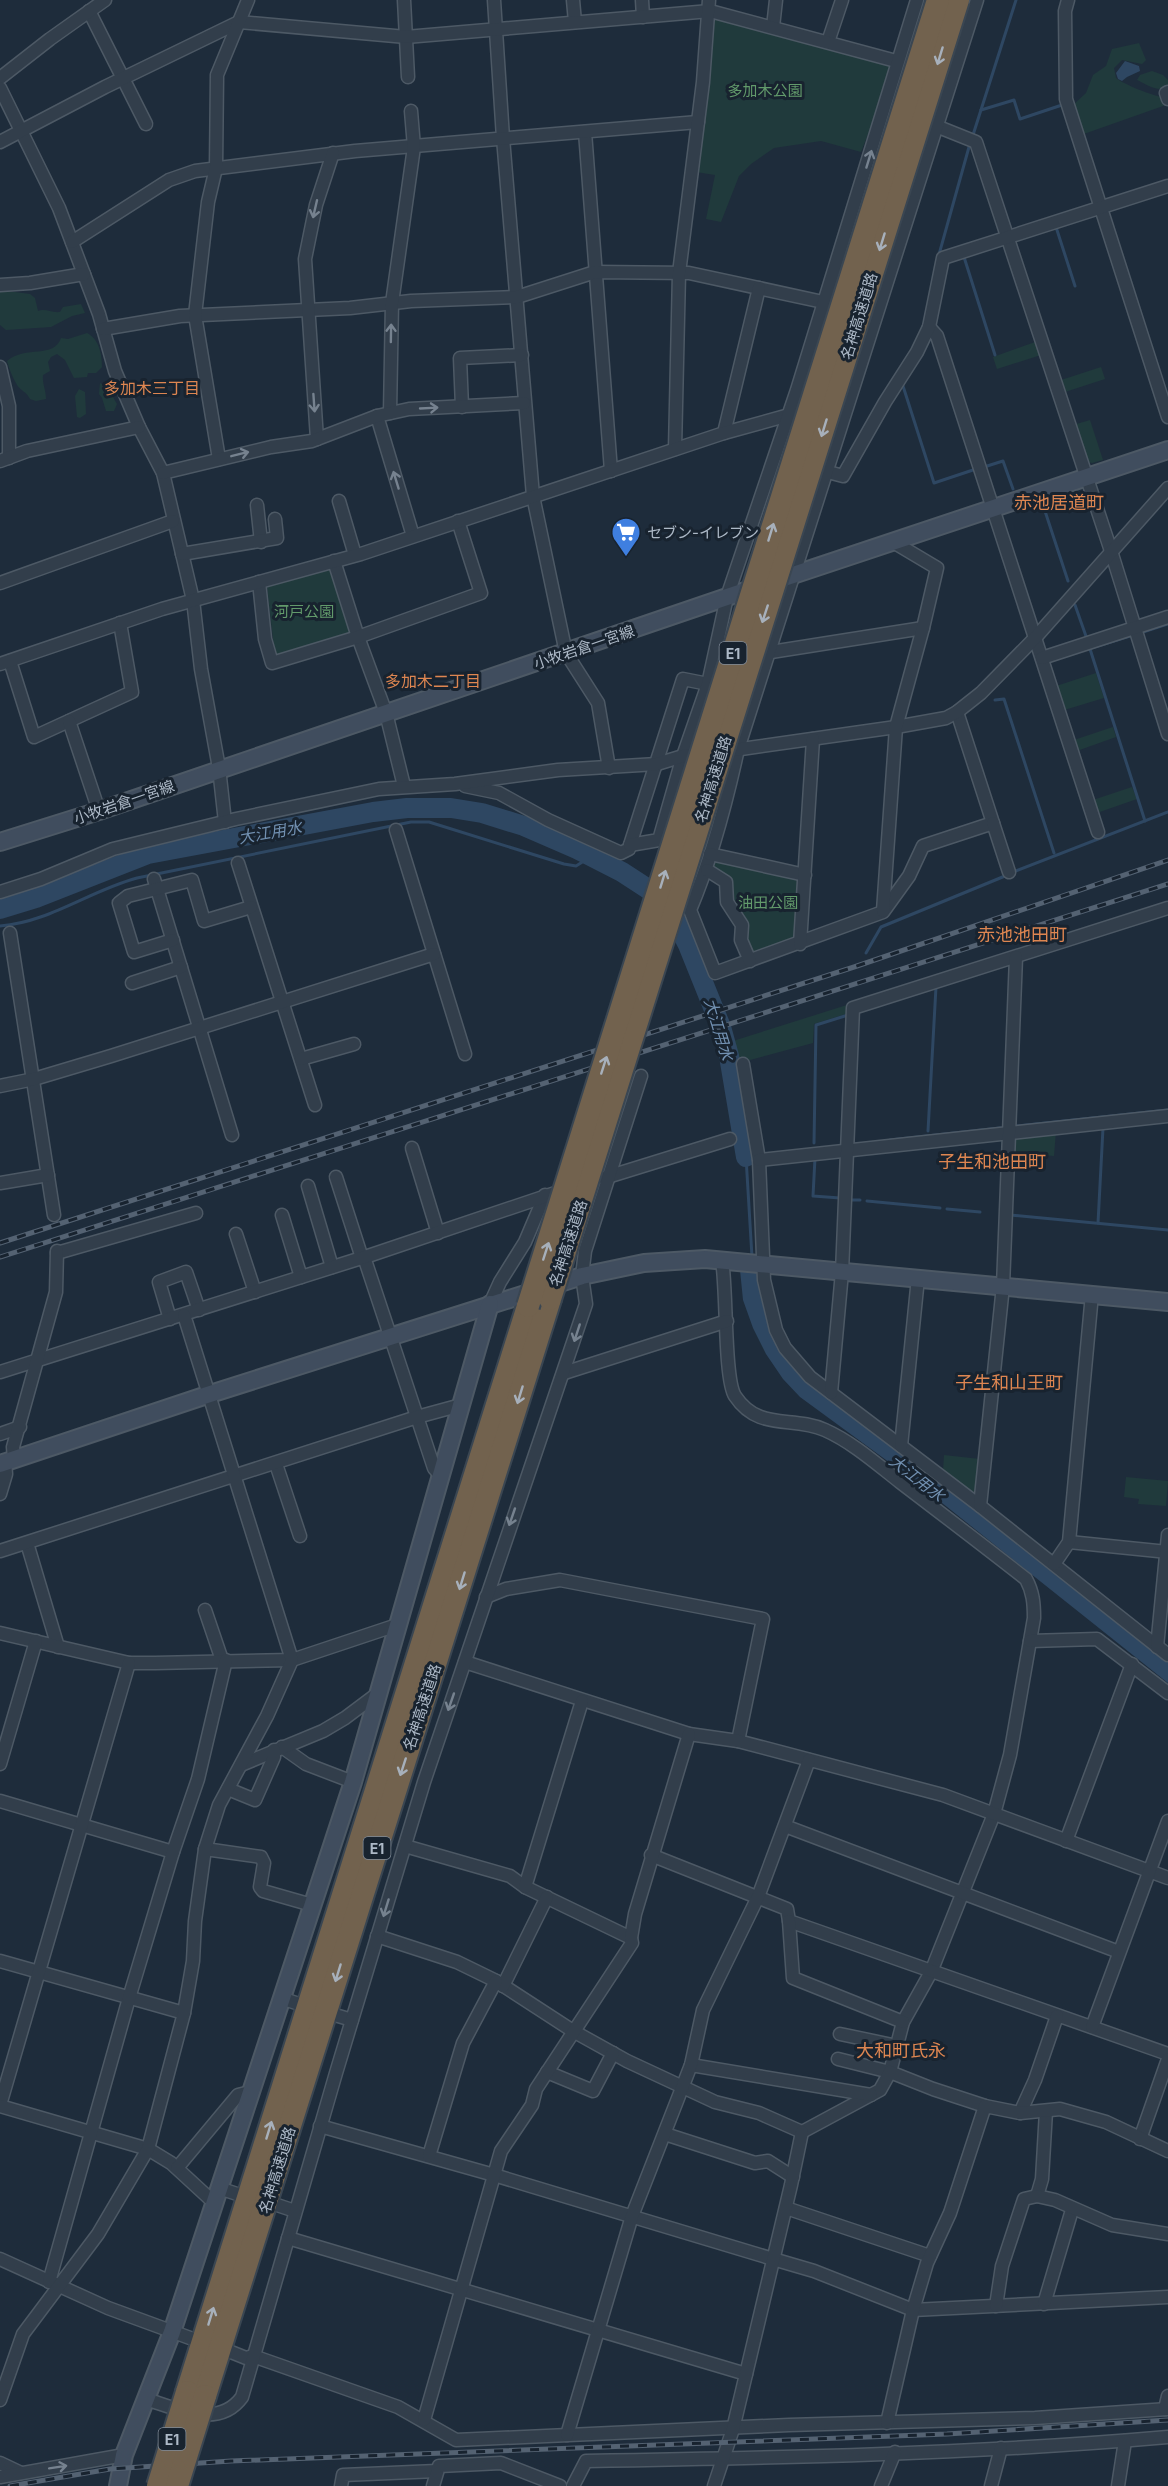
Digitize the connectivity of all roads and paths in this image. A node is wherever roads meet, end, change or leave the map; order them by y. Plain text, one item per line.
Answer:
1 (105, 0) edge
2 (248, 0) edge
3 (404, 0) edge
4 (494, 0) edge
5 (573, 0) edge
6 (642, 0) edge
7 (776, 0) edge
8 (842, 0) edge
9 (917, 0) edge
10 (938, 0) edge
11 (958, 0) edge
12 (977, 0) edge
13 (1068, 0) edge
14 (710, 6) edge
15 (89, 11) junction
16 (643, 17) junction
17 (239, 22) junction
18 (575, 22) junction
19 (773, 27) junction
20 (496, 29) junction
21 (406, 37) junction
22 (828, 42) junction
23 (896, 61) junction
24 (408, 77) dead end
25 (0, 78) edge
26 (124, 78) junction
27 (0, 87) edge
28 (1168, 92) edge
29 (1168, 99) edge
30 (411, 111) dead end
31 (698, 122) junction
32 (146, 124) dead end
33 (936, 126) junction
34 (21, 131) junction
35 (585, 132) junction
36 (502, 138) junction
37 (0, 142) edge
38 (414, 147) junction
39 (333, 153) junction
40 (216, 168) junction
41 (1168, 186) edge
42 (1101, 207) junction
43 (1009, 237) junction
44 (72, 242) junction
45 (595, 272) junction
46 (679, 273) junction
47 (84, 274) junction
48 (0, 285) edge
49 (759, 288) junction
50 (516, 297) junction
51 (822, 302) junction
52 (392, 303) junction
53 (308, 310) junction
54 (195, 315) junction
55 (929, 327) junction
56 (103, 329) junction
57 (810, 346) junction
58 (522, 355) junction
59 (863, 362) junction
60 (0, 367) edge
61 (524, 403) junction
62 (462, 407) junction
63 (383, 415) junction
64 (789, 415) junction
65 (1168, 417) edge
66 (139, 427) junction
67 (724, 433) junction
68 (317, 439) junction
69 (675, 449) junction
70 (1168, 450) edge
71 (219, 459) junction
72 (4, 460) edge
73 (611, 471) junction
74 (828, 472) junction
75 (163, 473) junction
76 (1085, 478) junction
77 (1168, 488) edge
78 (533, 496) junction
79 (339, 501) dead end
80 (257, 505) dead end
81 (994, 508) junction
82 (275, 519) dead end
83 (173, 520) junction
84 (458, 521) junction
85 (413, 536) junction
86 (261, 542) junction
87 (895, 543) junction
88 (1111, 551) junction
89 (182, 554) junction
90 (355, 555) junction
91 (334, 561) junction
92 (795, 574) junction
93 (259, 582) junction
94 (0, 583) edge
95 (727, 597) junction
96 (193, 600) junction
97 (1168, 617) edge
98 (120, 623) junction
99 (923, 628) junction
100 (1134, 628) junction
101 (358, 637) junction
102 (1035, 638) junction
103 (771, 652) junction
104 (566, 653) junction
105 (1042, 658) junction
106 (5, 662) edge
107 (708, 684) junction
108 (957, 712) junction
109 (386, 713) junction
110 (69, 721) junction
111 (896, 727) junction
112 (1168, 734) edge
113 (813, 739) junction
114 (738, 749) junction
115 (683, 756) junction
116 (657, 764) junction
117 (219, 768) junction
118 (609, 768) junction
119 (455, 784) junction
120 (404, 786) junction
121 (99, 811) junction
122 (225, 822) junction
123 (993, 823) junction
124 (396, 830) dead end
125 (1098, 832) dead end
126 (0, 842) edge
127 (630, 845) junction
128 (710, 854) junction
129 (238, 863) dead end
130 (706, 870) junction
131 (1009, 872) dead end
132 (805, 875) junction
133 (155, 884) junction
134 (0, 892) edge
135 (251, 907) junction
136 (1168, 908) edge
137 (883, 912) junction
138 (10, 933) dead end
139 (173, 940) junction
140 (800, 944) junction
141 (434, 954) junction
142 (1016, 957) junction
143 (750, 961) junction
144 (181, 967) junction
145 (132, 983) dead end
146 (282, 1002) junction
147 (199, 1028) junction
148 (354, 1044) dead end
149 (465, 1054) dead end
150 (301, 1059) junction
151 (743, 1064) dead end
152 (641, 1076) dead end
153 (34, 1079) junction
154 (0, 1086) edge
155 (315, 1105) dead end
156 (1168, 1116) edge
157 (1008, 1133) junction
158 (232, 1135) dead end
159 (730, 1139) dead end
160 (412, 1148) dead end
161 (847, 1151) junction
162 (759, 1160) junction
163 (48, 1175) junction
164 (609, 1176) junction
165 (336, 1177) dead end
166 (0, 1183) edge
167 (308, 1186) dead end
168 (545, 1195) junction
169 (196, 1213) dead end
170 (54, 1215) dead end
171 (282, 1215) dead end
172 (438, 1233) junction
173 (236, 1234) dead end
174 (363, 1257) junction
175 (729, 1261) junction
176 (761, 1264) junction
177 (332, 1267) junction
178 (843, 1272) junction
179 (582, 1276) junction
180 (301, 1277) junction
181 (918, 1278) junction
182 (1003, 1286) junction
183 (255, 1292) junction
184 (1092, 1294) junction
185 (1168, 1302) edge
186 (490, 1304) junction
187 (199, 1310) junction
188 (184, 1315) junction
189 (170, 1319) junction
190 (727, 1321) junction
191 (390, 1336) junction
192 (37, 1361) junction
193 (0, 1372) edge
194 (564, 1373) junction
195 (831, 1393) junction
196 (207, 1395) junction
197 (461, 1405) junction
198 (417, 1417) junction
199 (20, 1427) junction
200 (0, 1434) edge
201 (902, 1446) junction
202 (7, 1462) edge
203 (276, 1464) junction
204 (440, 1475) junction
205 (236, 1477) junction
206 (0, 1494) edge
207 (980, 1506) junction
208 (1168, 1535) edge
209 (300, 1536) dead end
210 (1069, 1542) junction
211 (27, 1543) junction
212 (0, 1551) edge
213 (1167, 1552) edge
214 (1054, 1564) junction
215 (486, 1597) junction
216 (204, 1610) dead end
217 (397, 1625) junction
218 (0, 1633) edge
219 (36, 1641) junction
220 (1030, 1641) junction
221 (58, 1647) junction
222 (1157, 1647) junction
223 (1168, 1655) edge
224 (224, 1660) junction
225 (291, 1660) junction
226 (465, 1662) junction
227 (129, 1663) junction
228 (1132, 1664) junction
229 (1168, 1693) edge
230 (380, 1700) junction
231 (582, 1701) junction
232 (428, 1718) dead end
233 (444, 1722) junction
234 (689, 1734) junction
235 (738, 1740) junction
236 (278, 1749) junction
237 (808, 1760) junction
238 (0, 1764) edge
239 (241, 1765) junction
240 (353, 1782) junction
241 (228, 1788) junction
242 (0, 1801) edge
243 (994, 1814) junction
244 (1168, 1821) edge
245 (82, 1824) junction
246 (785, 1826) junction
247 (1066, 1841) junction
248 (405, 1846) junction
249 (205, 1849) junction
250 (173, 1852) junction
251 (651, 1855) junction
252 (383, 1866) dead end
253 (397, 1870) junction
254 (1150, 1872) junction
255 (1168, 1878) edge
256 (525, 1887) junction
257 (964, 1893) junction
258 (547, 1897) junction
259 (758, 1897) junction
260 (312, 1905) junction
261 (789, 1921) junction
262 (377, 1936) junction
263 (631, 1938) junction
264 (1119, 1953) junction
265 (0, 1961) edge
266 (39, 1972) junction
267 (931, 1972) junction
268 (500, 1983) junction
269 (129, 1998) junction
270 (183, 2013) junction
271 (335, 2015) dead end
272 (1057, 2016) junction
273 (352, 2020) junction
274 (903, 2022) junction
275 (1092, 2027) junction
276 (573, 2031) junction
277 (840, 2034) dead end
278 (897, 2046) junction
279 (613, 2053) junction
280 (1168, 2054) edge
281 (1168, 2059) edge
282 (838, 2060) dead end
283 (691, 2065) junction
284 (547, 2072) junction
285 (890, 2072) junction
286 (683, 2086) junction
287 (250, 2092) junction
288 (872, 2095) junction
289 (0, 2106) edge
290 (985, 2106) junction
291 (1046, 2111) junction
292 (1020, 2114) junction
293 (320, 2126) junction
294 (91, 2132) junction
295 (801, 2132) junction
296 (665, 2134) junction
297 (1140, 2139) junction
298 (148, 2149) junction
299 (1168, 2151) edge
300 (429, 2156) junction
301 (177, 2169) junction
302 (494, 2175) junction
303 (793, 2177) junction
304 (237, 2194) dead end
305 (217, 2195) junction
306 (1037, 2196) junction
307 (277, 2205) dead end
308 (786, 2208) junction
309 (1072, 2210) junction
310 (295, 2211) junction
311 (632, 2216) junction
312 (1168, 2234) edge
313 (288, 2238) junction
314 (930, 2256) junction
315 (0, 2259) edge
316 (773, 2259) junction
317 (53, 2284) junction
318 (462, 2290) junction
319 (1168, 2297) edge
320 (1044, 2304) junction
321 (996, 2306) junction
322 (913, 2310) junction
323 (599, 2331) junction
324 (172, 2332) junction
325 (189, 2338) dead end
326 (231, 2352) dead end
327 (254, 2356) junction
328 (5, 2365) edge
329 (746, 2374) junction
330 (196, 2394) junction
331 (1168, 2396) edge
332 (146, 2399) junction
333 (0, 2400) edge
334 (1167, 2409) edge
335 (424, 2420) junction
336 (887, 2423) junction
337 (733, 2429) junction
338 (567, 2435) junction
339 (1168, 2437) edge
340 (1125, 2441) junction
341 (1001, 2448) junction
342 (895, 2452) junction
343 (124, 2455) junction
344 (723, 2459) junction
345 (0, 2463) edge
346 (437, 2471) junction
347 (404, 2472) junction
348 (22, 2473) junction
349 (0, 2477) edge
350 (117, 2486) edge
351 (158, 2486) edge
352 (177, 2486) edge
353 (341, 2486) edge
354 (402, 2486) edge
355 (433, 2486) edge
356 (560, 2486) edge
357 (573, 2486) edge
358 (714, 2486) edge
359 (881, 2486) edge
360 (991, 2486) edge
361 (1118, 2486) edge

1 - 15 street
2 - 17 street
3 - 21 street
4 - 20 street
5 - 18 street
6 - 16 street
7 - 19 street
8 - 22 street
9 - 23 street
330 -> 10 highway, 名神高速道路 / E1, bridge
11 -> 330 highway, 名神高速道路 / E1, bridge
12 - 33 street
13 - 42 street
14 - 16 street
14 - 19 street
14 - 31 street
15 - 25 street
15 - 26 street
16 - 18 street
17 - 21 street
17 - 26 street
17 - 40 street
18 - 20 street
19 - 22 street
20 - 21 street
20 - 36 street
21 - 24 street
22 - 23 street
51 -> 23 street
26 - 32 street
26 - 34 street
27 - 34 street
28 - 29 street
30 - 38 street
31 - 35 street
31 - 46 street
33 - 43 street
33 - 59 street
34 - 37 street
34 - 44 street
35 - 36 street
35 - 45 street
36 - 38 street
36 - 50 street
38 - 39 street
38 - 52 street
39 - 40 street
39 -> 53 street
40 - 44 street
40 - 54 street
41 - 42 street
42 - 43 street
42 - 65 street
43 - 55 street
43 - 76 street
44 - 47 street
45 - 46 street
45 - 50 street
45 - 73 street
46 - 49 street
46 - 69 street
47 - 48 street
47 - 56 street
49 - 51 street
49 - 67 street
50 - 52 street
50 - 58 street
51 - 57 street
52 - 53 street
63 -> 52 street
53 - 54 street
53 -> 68 street
54 - 56 street
54 - 71 street
55 - 74 street
55 - 81 street
56 - 66 street
57 - 59 street
57 - 64 street
58 - 61 street
58 - 62 street
59 - 74 street
60 - 72 street
61 - 62 street
61 - 78 street
63 -> 62 street
63 - 68 street
85 -> 63 street
64 - 67 street
64 - 95 street
66 - 72 street
66 - 75 street
67 - 69 street
71 -> 68 street
69 - 73 street
70 - 76 street, 小牧岩倉一宮線
71 - 75 street
73 - 78 street
74 - 92 street
75 - 83 street
76 - 81 street, 小牧岩倉一宮線
76 - 88 street
77 - 88 street
78 - 84 street
78 - 104 street
79 - 90 street
80 - 86 street
81 - 87 street, 小牧岩倉一宮線
81 - 102 street
82 - 86 street
83 - 89 street
83 - 94 street
84 - 85 street
84 - 101 street
85 - 90 street
86 - 89 street
87 - 92 street, 小牧岩倉一宮線
87 - 99 street
88 - 100 street
88 - 102 street
89 - 96 street
90 - 91 street
91 - 93 street
91 - 101 street
92 - 95 street, 小牧岩倉一宮線
92 - 103 street
93 - 96 street
93 - 101 street
95 - 104 street, 小牧岩倉一宮線
95 - 107 street
96 - 98 street
96 - 117 street
97 - 100 street
98 - 106 street
98 - 110 street
99 - 103 street
99 - 111 street
100 - 105 street
100 - 112 street
101 - 109 street
102 - 105 street
102 - 108 street
103 - 114 street
104 - 109 street, 小牧岩倉一宮線
104 - 118 street
105 - 125 street
106 - 110 street
107 - 115 street
107 - 116 street
108 - 111 street
108 - 123 street
109 - 117 street, 小牧岩倉一宮線
109 - 120 street
110 - 121 street
111 - 113 street
111 - 137 street
113 - 114 street
113 - 132 street
114 - 115 street
114 - 128 street
115 - 116 street
115 - 127 street
116 - 118 street
116 - 127 street
117 - 121 street, 小牧岩倉一宮線
117 - 122 street
118 - 119 street
119 - 120 street
119 - 127 street
120 - 122 street
121 - 126 street, 小牧岩倉一宮線
122 - 134 street
123 - 131 street
123 - 137 street
124 - 141 street
128 - 130 street
128 - 132 street
129 - 135 street
130 - 143 street
130 - 143 street
132 - 140 street
133 - 135 street
133 - 139 street
133 - 139 street
135 - 146 street
136 - 142 street
137 - 140 street
138 - 153 street
139 - 144 street
140 - 143 street
141 - 146 street
141 - 149 street
142 - 157 street
142 - 161 street
144 - 145 street
144 - 147 street
146 - 147 street
146 - 150 street
147 - 153 street
147 - 158 street
148 - 150 street
150 - 155 street
151 - 162 street
152 - 164 street
153 - 154 street
153 - 163 street
156 - 157 street
157 - 161 street
157 - 182 street
159 - 164 street
160 - 172 street
161 - 162 street
161 - 178 street
162 - 176 street
163 - 166 street
163 - 170 street
164 - 168 street
164 - 179 street
165 - 174 street
167 - 177 street
168 - 172 street
168 - 186 street
169 - 192 street
171 - 180 street
172 - 174 street
173 - 183 street
174 - 177 street
174 - 191 street
175 - 176 street
175 - 179 street
175 - 190 street
176 - 178 street
176 - 195 street
177 - 180 street
178 - 181 street
178 - 195 street
179 - 186 street
179 -> 194 street
180 - 183 street
181 - 182 street
181 - 201 street
182 - 184 street
182 - 207 street
183 - 187 street
184 - 185 street
184 - 210 street
186 - 191 street
186 - 197 street
187 - 188 street
187 - 189 street
188 - 189 street
188 - 196 street
189 - 192 street
190 - 194 street
190 - 220 street
191 - 196 street
191 - 198 street
192 - 193 street
192 - 199 street
194 -> 215 street
195 - 201 street
196 - 202 street
196 - 205 street
197 - 198 street
197 - 204 street
198 - 203 street
198 - 204 street
199 - 200 street
199 - 202 street
201 - 207 street
202 - 206 street
203 - 205 street
203 - 209 street
204 - 217 street
205 - 211 street
205 - 225 street
207 - 214 street
208 - 213 street
210 - 213 street
210 - 214 street
211 - 212 street
211 - 221 street
213 - 222 street
214 - 222 street
215 - 226 street
215 - 235 street
216 - 224 street
217 - 225 street
217 - 230 street
218 - 219 street
219 - 221 street
219 - 238 street
220 - 228 street
220 - 243 street
221 - 227 street
222 - 223 street
224 - 225 street
224 - 227 street
224 - 250 street
225 - 239 street
226 - 231 street
226 -> 233 street
227 - 245 street
228 - 229 street
228 - 247 street
230 - 236 street
230 - 240 street
231 - 234 street
231 - 256 street
232 - 233 street
233 - 248 street
234 - 235 street
234 - 251 street
235 - 237 street
236 - 239 street
236 - 240 street
236 - 241 street
237 - 243 street
237 - 246 street
239 - 241 street
240 - 260 street
241 - 249 street
242 - 245 street
243 - 247 street
243 - 257 street
244 - 254 street
245 - 250 street
245 - 266 street
246 - 257 street
246 - 259 street
247 - 254 street
248 - 253 street
248 - 256 street
249 - 260 street
249 - 270 street
250 - 269 street
251 - 259 street
251 - 263 street
252 - 253 street
253 -> 262 street
254 - 255 street
254 - 264 street
256 - 258 street
257 - 264 street
257 - 267 street
258 - 263 street
258 - 268 street
259 - 261 street
259 - 283 street
260 - 287 street
261 - 267 street
261 - 274 street
262 - 268 street
262 - 273 street
263 - 276 street
264 - 275 street
265 - 266 street
266 - 269 street
266 - 289 street
267 - 272 street
267 - 274 street
268 - 276 street
268 - 300 street
269 - 270 street
269 - 294 street
270 - 298 street
271 - 273 street
272 - 275 street
272 - 292 street
273 - 293 street
274 - 278 street
275 - 280 street
276 - 279 street
276 - 284 street
277 - 278 street
278 - 285 street
279 - 284 street
279 - 286 street
281 - 297 street
282 - 285 street
283 - 286 street
283 - 288 street
284 - 302 street
285 - 288 street
285 - 290 street
286 - 295 street
286 - 296 street
287 - 301 street
287 - 305 street
288 - 295 street
289 - 294 street
290 - 292 street
290 - 314 street
291 - 292 street
291 - 297 street
291 - 306 street
293 - 300 street
293 - 310 street
294 - 298 street
294 - 317 street
295 - 303 street
296 - 303 street
296 - 311 street
297 - 299 street
298 - 301 street
298 - 317 street
300 - 302 street
301 - 305 street
302 - 311 street
302 - 318 street
303 - 308 street
304 - 305 street
305 - 324 street
306 - 309 street
306 - 321 street
307 - 310 street
308 - 314 street
308 - 316 street
309 - 312 street
309 - 320 street
310 - 313 street
311 - 316 street
311 - 323 street
313 - 318 street
313 - 327 street
314 - 322 street
315 - 317 street
316 - 322 street
316 - 329 street
317 - 324 street
317 - 328 street
318 - 323 street
318 - 335 street
319 - 320 street
320 - 321 street
321 - 322 street
322 - 336 street
323 - 329 street
323 - 338 street
324 - 325 street
324 - 332 street
326 - 327 street
327 - 332 street
327 - 335 street
328 - 333 street
329 - 337 street
330 - 351 highway, 名神高速道路 / E1, bridge
330 - 352 highway, 名神高速道路 / E1, bridge
331 - 334 street
332 - 343 street
334 - 336 street
335 - 338 street
336 - 337 street
337 - 338 street
337 - 344 street
339 - 340 street
340 - 341 street
340 - 361 street
341 - 342 street
341 - 360 street
342 - 344 street
342 - 359 street
348 -> 343 street
343 - 350 street
344 - 357 street
344 - 358 street
345 - 348 street
346 - 347 street
346 - 355 street
346 - 356 street
347 - 353 street
347 - 354 street
348 - 349 street

